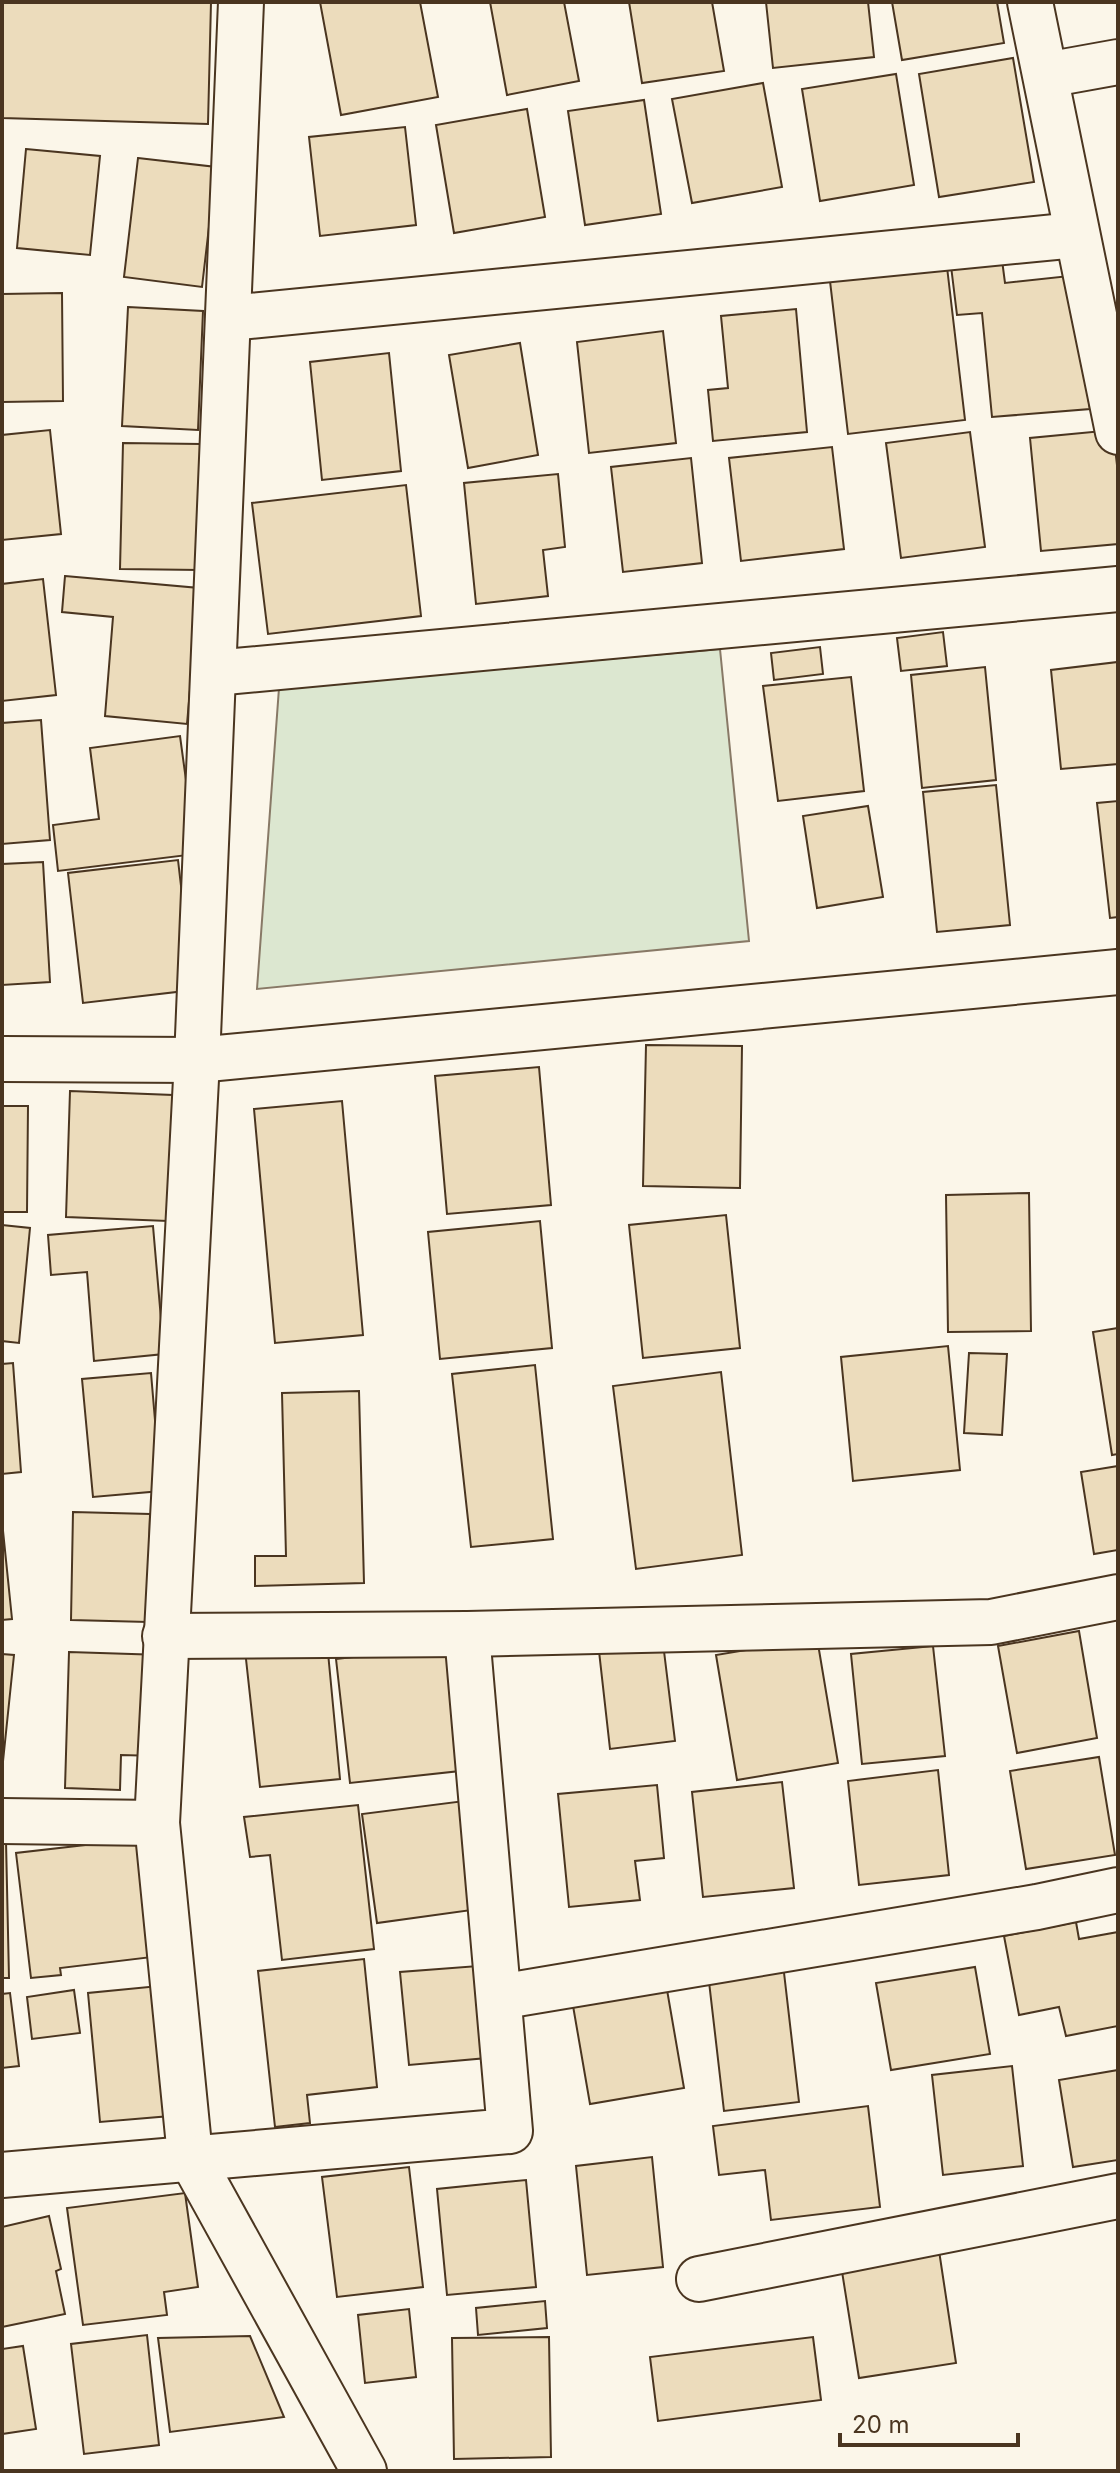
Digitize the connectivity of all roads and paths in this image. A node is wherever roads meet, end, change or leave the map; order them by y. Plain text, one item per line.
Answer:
1 (241, 2) edge
2 (1030, 2) edge
3 (1118, 62) edge
4 (1046, 75) junction
5 (1076, 235) junction
6 (229, 318) junction
7 (1113, 386) edge
8 (1118, 432) edge
9 (1118, 589) edge
10 (214, 673) junction
11 (1118, 972) edge
12 (2, 1059) edge
13 (197, 1060) junction
14 (1118, 1597) edge
15 (467, 1634) junction
16 (165, 1636) junction
17 (2, 1821) edge
18 (157, 1823) junction
19 (1118, 1890) edge
20 (499, 1997) junction
21 (190, 2156) junction
22 (2, 2175) edge
23 (1118, 2196) edge
24 (699, 2279) dead end
25 (364, 2471) edge

1 - 6 street
2 - 4 street
3 - 4 street
4 - 5 street
5 - 6 street
5 - 7 street
6 - 10 street
7 - 8 street
9 - 10 street
10 - 13 street
11 - 13 street
12 - 13 street
13 - 16 street
14 - 15 street
15 - 16 street
15 - 20 street
16 - 18 street
17 - 18 street
18 - 21 street
19 - 20 street
20 - 21 street
21 - 22 street
21 - 25 street
23 - 24 street

